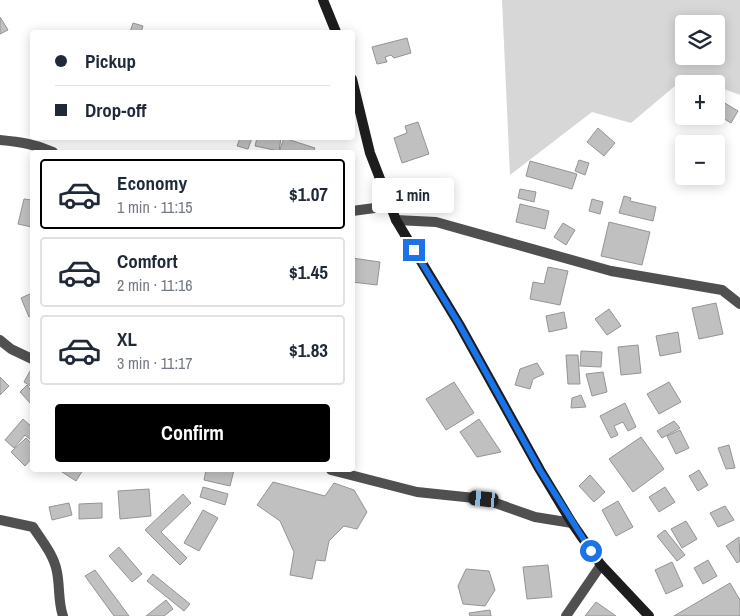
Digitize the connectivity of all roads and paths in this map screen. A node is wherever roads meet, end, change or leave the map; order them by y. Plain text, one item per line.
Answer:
1 (324, 0) edge
2 (335, 30) edge
3 (355, 91) edge
4 (0, 140) edge
5 (48, 150) edge
6 (390, 206) junction
7 (355, 211) edge
8 (396, 220) junction
9 (740, 304) edge
10 (0, 340) edge
11 (30, 358) edge
12 (339, 472) edge
13 (0, 520) edge
14 (572, 523) junction
15 (601, 565) junction
16 (62, 616) edge
17 (566, 616) edge
18 (649, 616) edge

1 - 2 main road
3 - 6 main road
4 - 5 street
6 - 7 street
6 - 8 main road
8 - 9 street
8 - 14 main road
10 - 11 street
12 - 14 street
13 - 16 street
14 - 15 main road
15 - 17 street
15 - 18 main road

